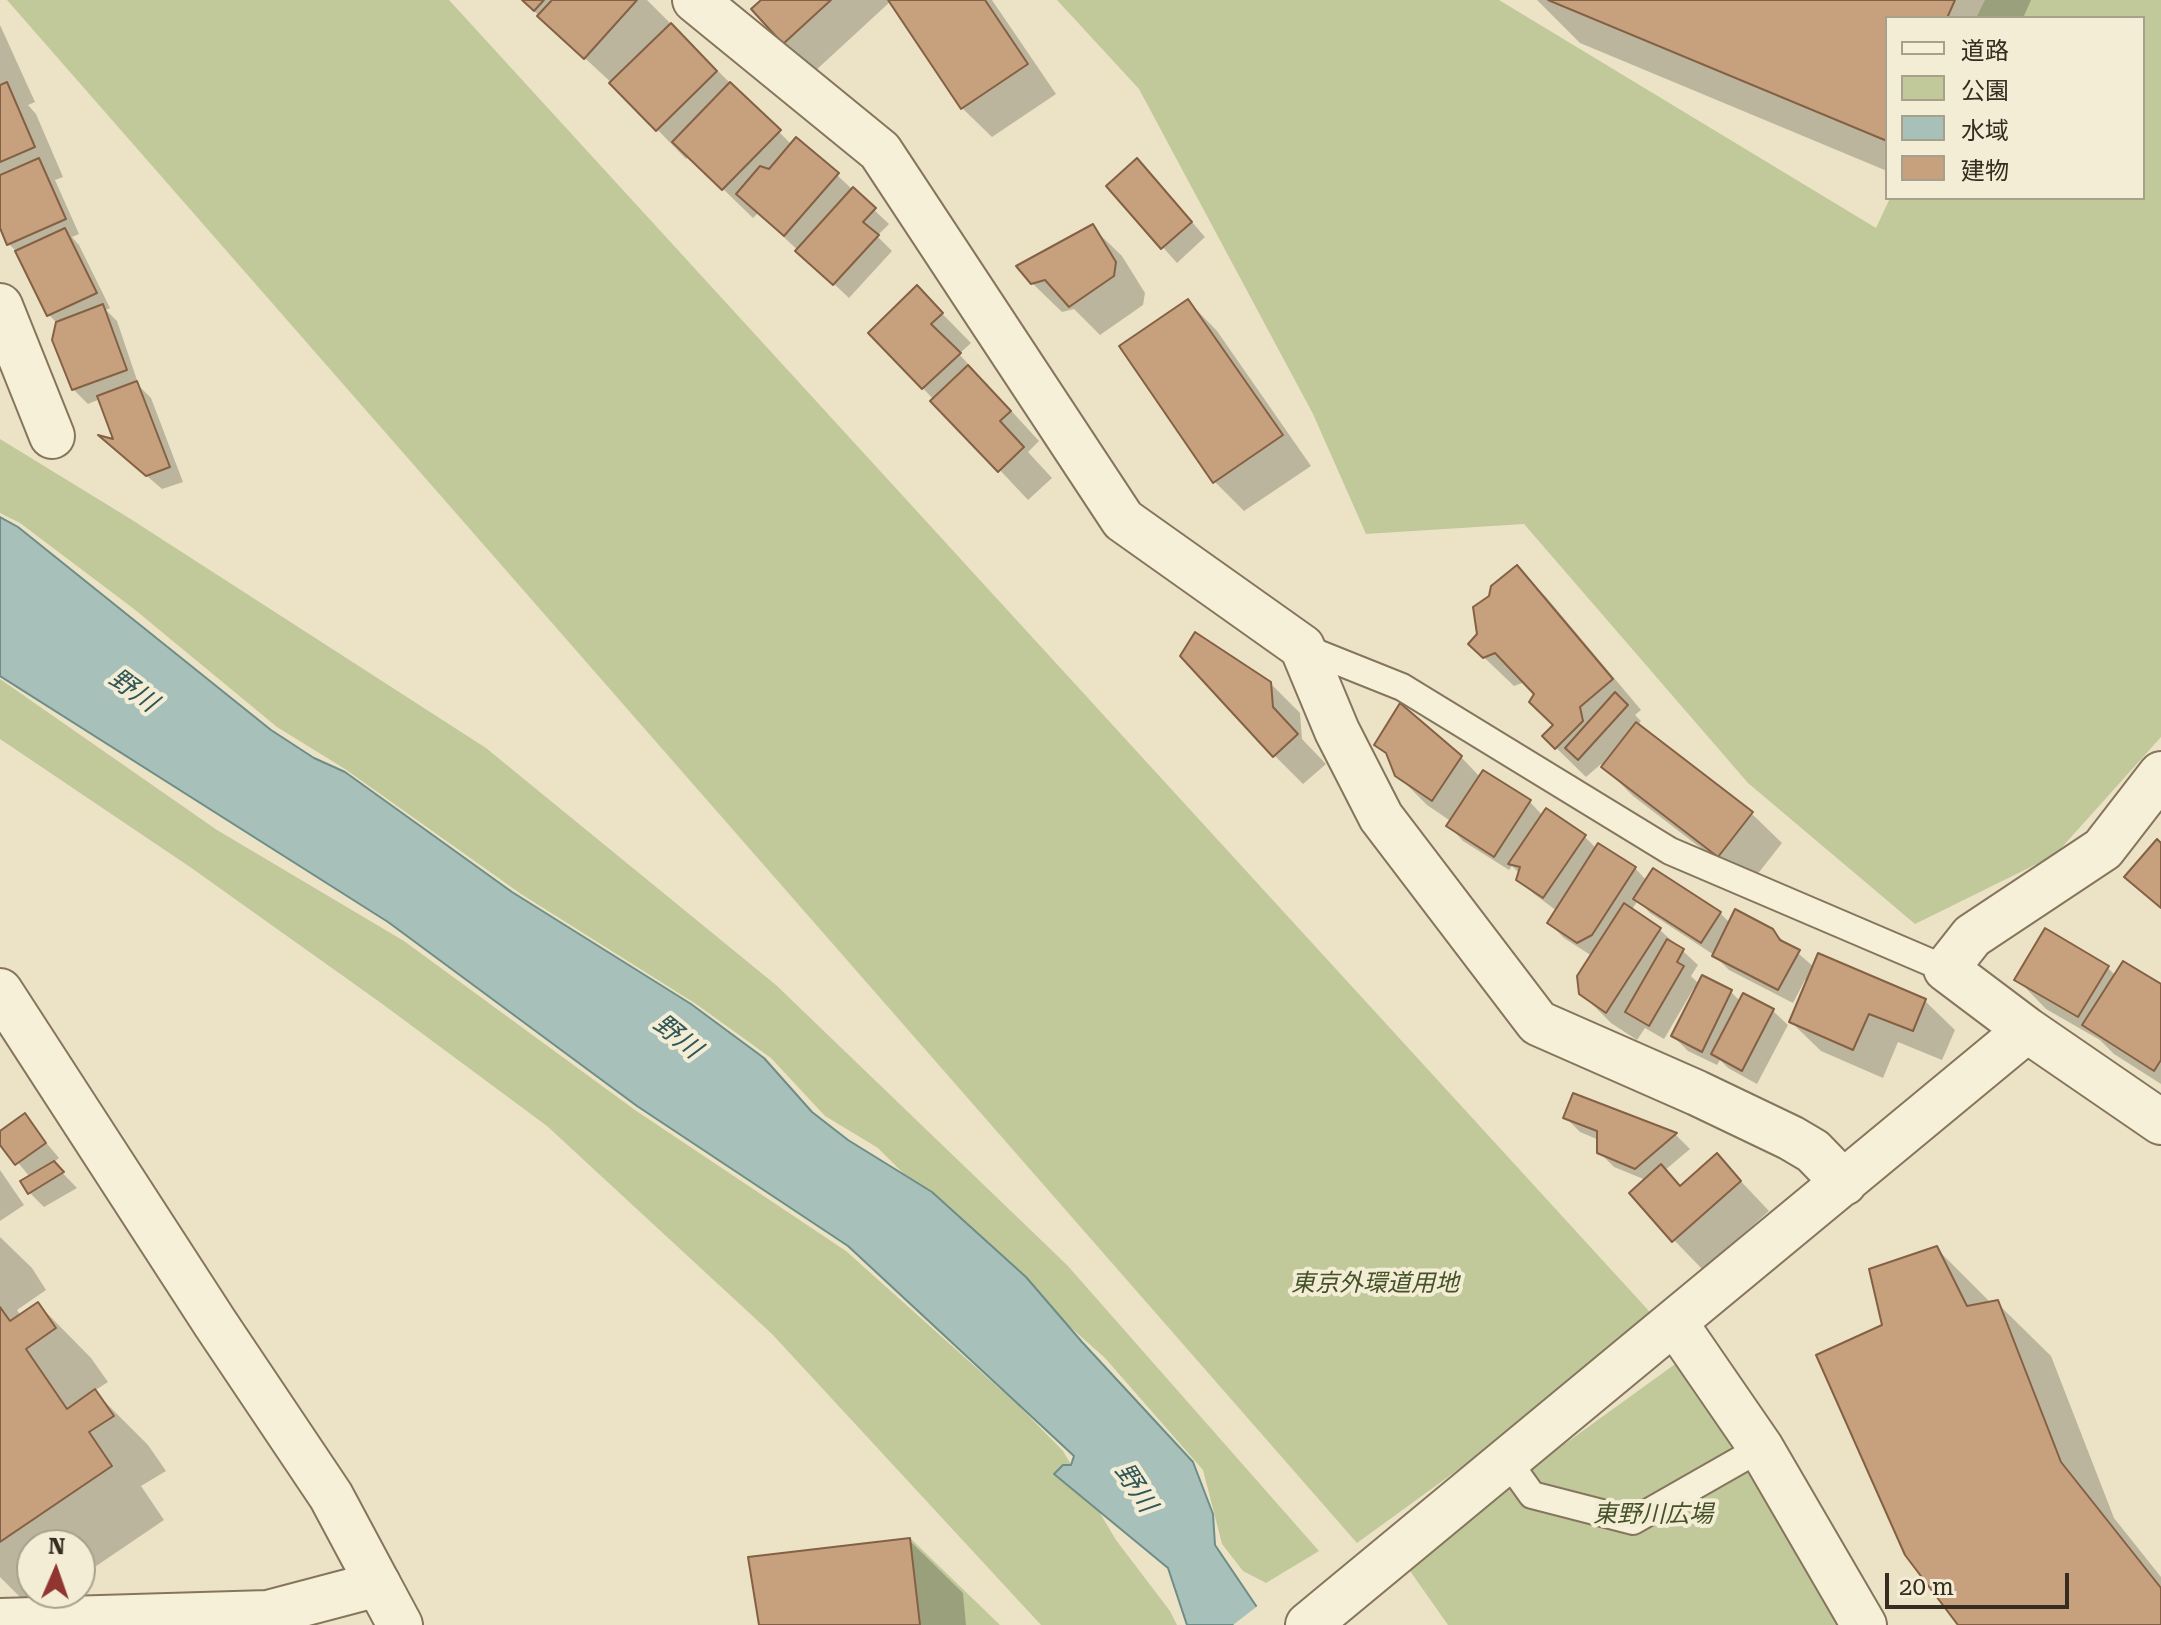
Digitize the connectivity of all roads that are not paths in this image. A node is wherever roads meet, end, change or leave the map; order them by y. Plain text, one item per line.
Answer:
1 (695, 0) edge
2 (0, 306) edge
3 (52, 436) dead end
4 (1302, 647) junction
5 (2161, 774) edge
6 (1946, 969) junction
7 (0, 991) edge
8 (2027, 1030) junction
9 (2161, 1122) edge
10 (1844, 1183) junction
11 (1675, 1323) junction
12 (1761, 1448) junction
13 (1507, 1460) junction
14 (378, 1584) junction
15 (268, 1619) edge
16 (0, 1621) edge
17 (400, 1625) edge
18 (1308, 1625) edge
19 (1864, 1625) edge

1 - 4 street
2 - 3 street
4 - 6 lane
4 - 10 street
5 - 6 street
6 - 8 street
7 - 14 street
8 - 9 street
8 - 10 street
10 - 11 street
11 - 12 street
11 - 13 street
12 - 13 lane
12 - 19 street
13 - 18 street
14 - 15 street
14 - 17 street
15 - 16 street

